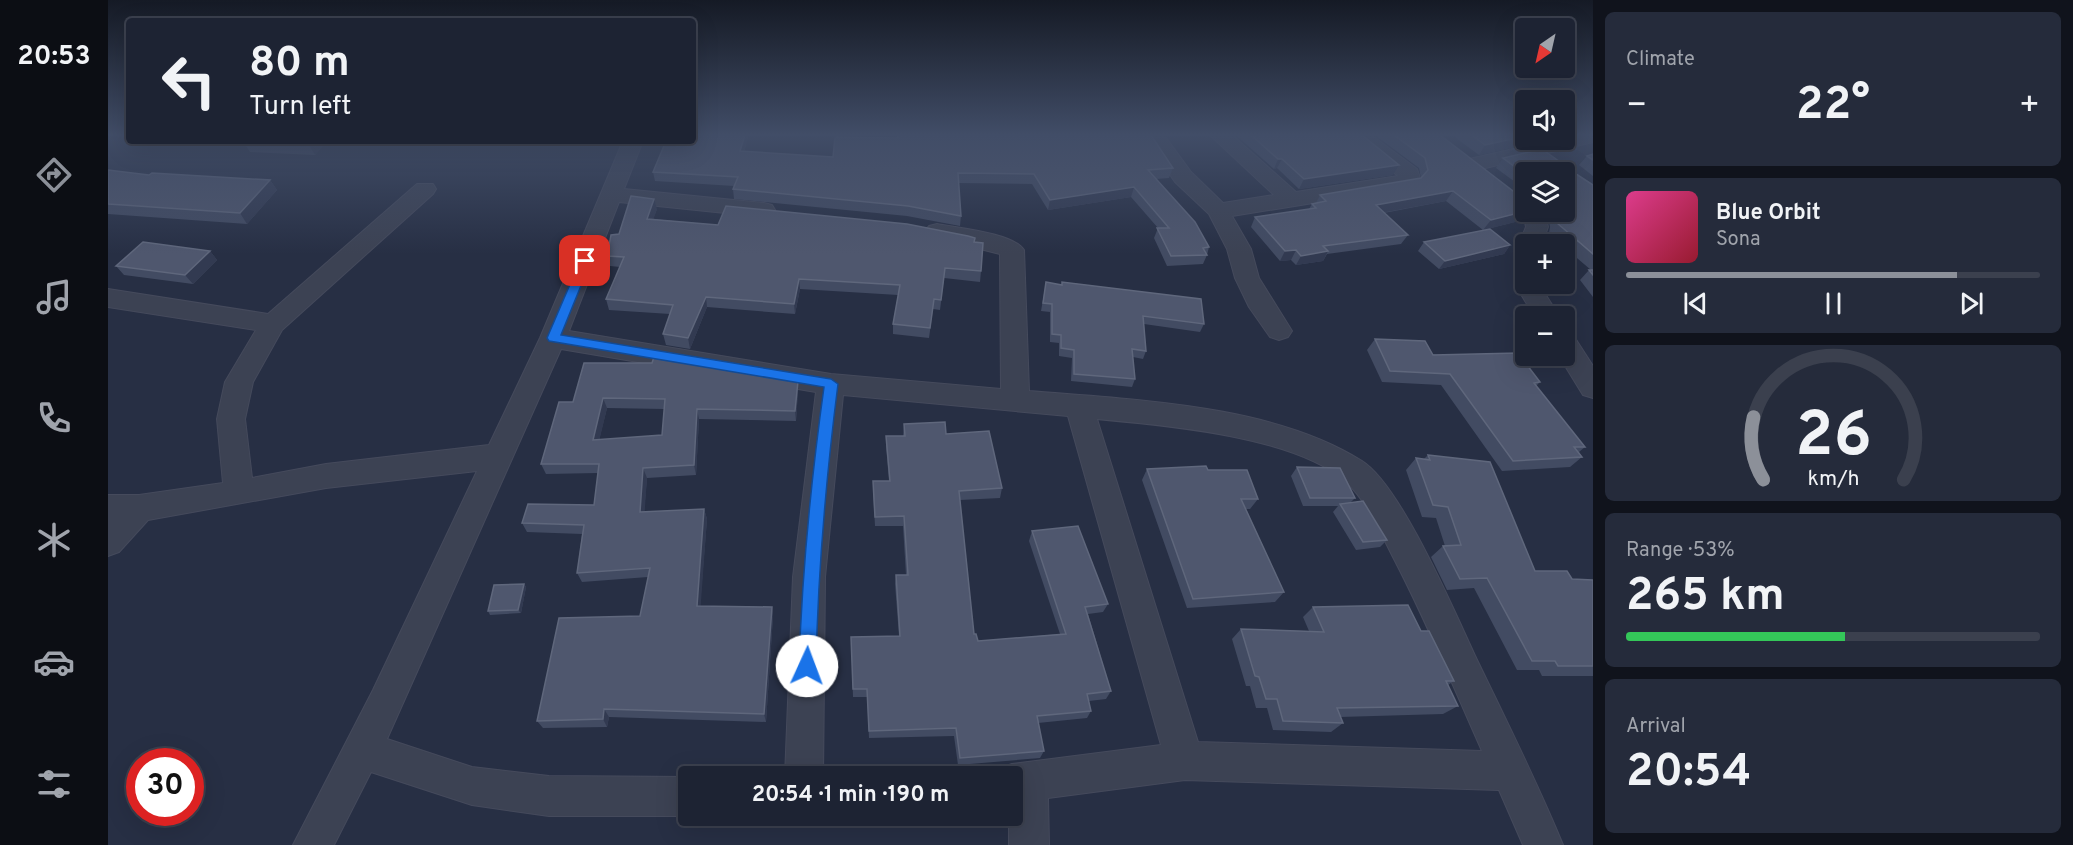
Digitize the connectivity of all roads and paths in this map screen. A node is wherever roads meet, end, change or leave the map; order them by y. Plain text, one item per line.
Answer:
1 (619, 174) edge
2 (1181, 174) edge
3 (1264, 174) edge
4 (1409, 174) edge
5 (1487, 174) edge
6 (1492, 178) edge
7 (425, 189) dead end
8 (610, 195) junction
9 (1292, 200) junction
10 (1218, 211) junction
11 (787, 213) edge
12 (918, 227) edge
13 (108, 298) edge
14 (273, 324) junction
15 (1279, 331) dead end
16 (554, 338) junction
17 (1575, 359) edge
18 (831, 384) junction
19 (1593, 388) edge
20 (1015, 401) junction
21 (1079, 407) junction
22 (500, 456) junction
23 (239, 494) junction
24 (108, 508) edge
25 (139, 508) junction
26 (108, 542) edge
27 (362, 750) junction
28 (1185, 761) junction
29 (804, 766) edge
30 (1510, 771) junction
31 (1023, 783) edge
32 (678, 797) edge
33 (1023, 804) edge
34 (313, 845) edge
35 (1029, 845) edge
36 (1543, 845) edge

1 - 8 street
2 - 10 street
3 - 9 street
4 - 9 street
5 - 6 street
7 - 14 street
8 - 11 street
8 - 16 street
9 - 10 street
10 - 15 street
12 - 20 street
13 - 14 street
14 - 23 street
16 - 18 street
16 - 22 street
17 - 19 street
18 - 20 street
18 - 29 street
20 - 21 street
21 - 28 street
21 - 30 street
22 - 23 street
22 - 27 street
23 - 25 street
24 - 25 street
25 - 26 street
27 - 32 street
27 - 34 street
28 - 30 street
28 - 31 street
30 - 36 street
33 - 35 street

